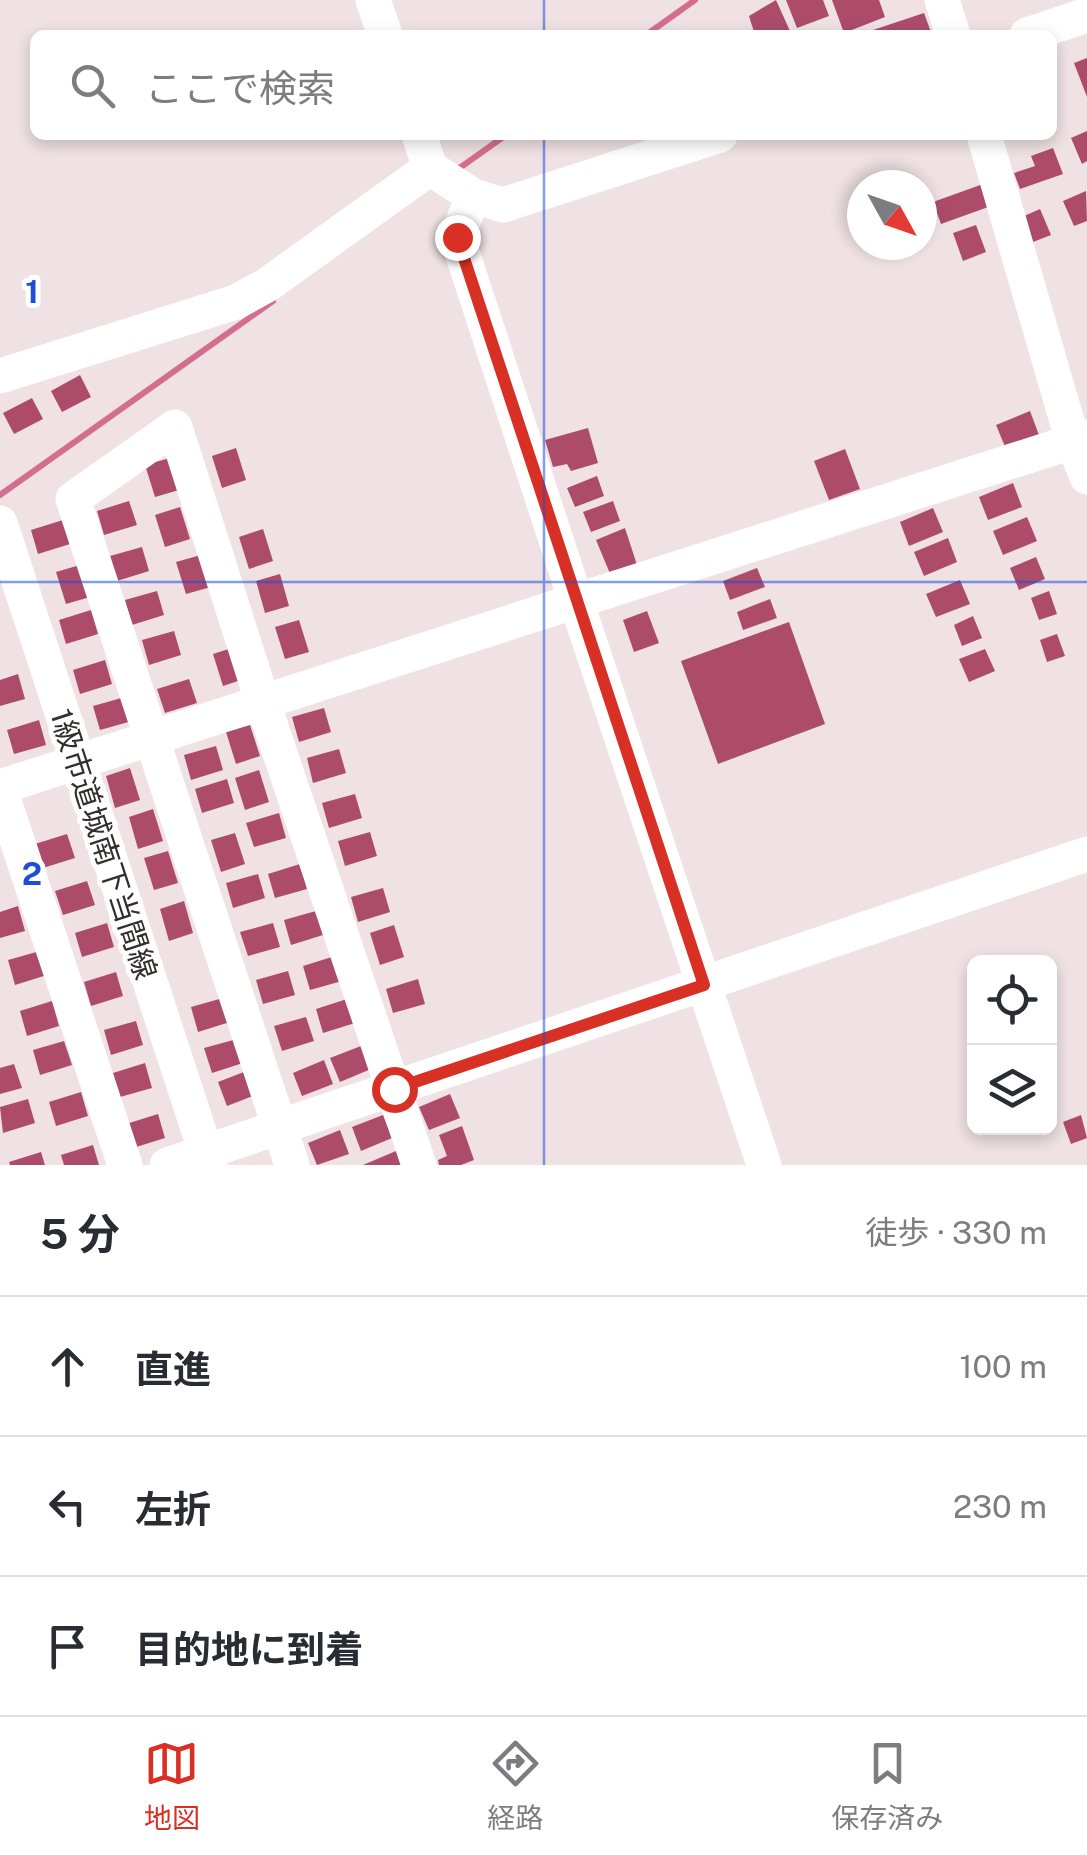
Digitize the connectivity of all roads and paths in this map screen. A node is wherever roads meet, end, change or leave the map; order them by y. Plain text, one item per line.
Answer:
1 (373, 0) edge
2 (942, 0) edge
3 (1087, 15) edge
4 (383, 30) edge
5 (951, 30) edge
6 (1042, 30) edge
7 (705, 140) edge
8 (986, 140) edge
9 (424, 151) edge
10 (472, 196) junction
11 (0, 376) edge
12 (1080, 440) edge
13 (1087, 477) edge
14 (2, 528) edge
15 (576, 602) junction
16 (262, 700) junction
17 (151, 736) junction
18 (76, 761) junction
19 (0, 788) edge
20 (1087, 854) edge
21 (704, 985) junction
22 (394, 1089) junction
23 (280, 1127) junction
24 (208, 1158) edge
25 (126, 1165) edge
26 (168, 1165) edge
27 (292, 1165) edge
28 (419, 1165) edge
29 (764, 1165) edge

1 - 4 street
2 - 5 street
3 - 6 street
7 - 10 street
8 - 12 street
9 - 10 street
9 - 11 street
10 - 15 street
12 - 13 street
12 - 15 street
14 - 18 street, 1級市道城南下当間線
15 - 16 street
15 - 21 street
16 - 17 street
16 - 17 street
16 - 22 street
17 - 18 street
17 - 23 street
18 - 19 street
18 - 24 street, 1級市道城南下当間線
19 - 25 street
20 - 21 street
21 - 22 street
21 - 29 street
22 - 23 street
22 - 28 street
23 - 24 street
23 - 27 street
24 - 26 street

